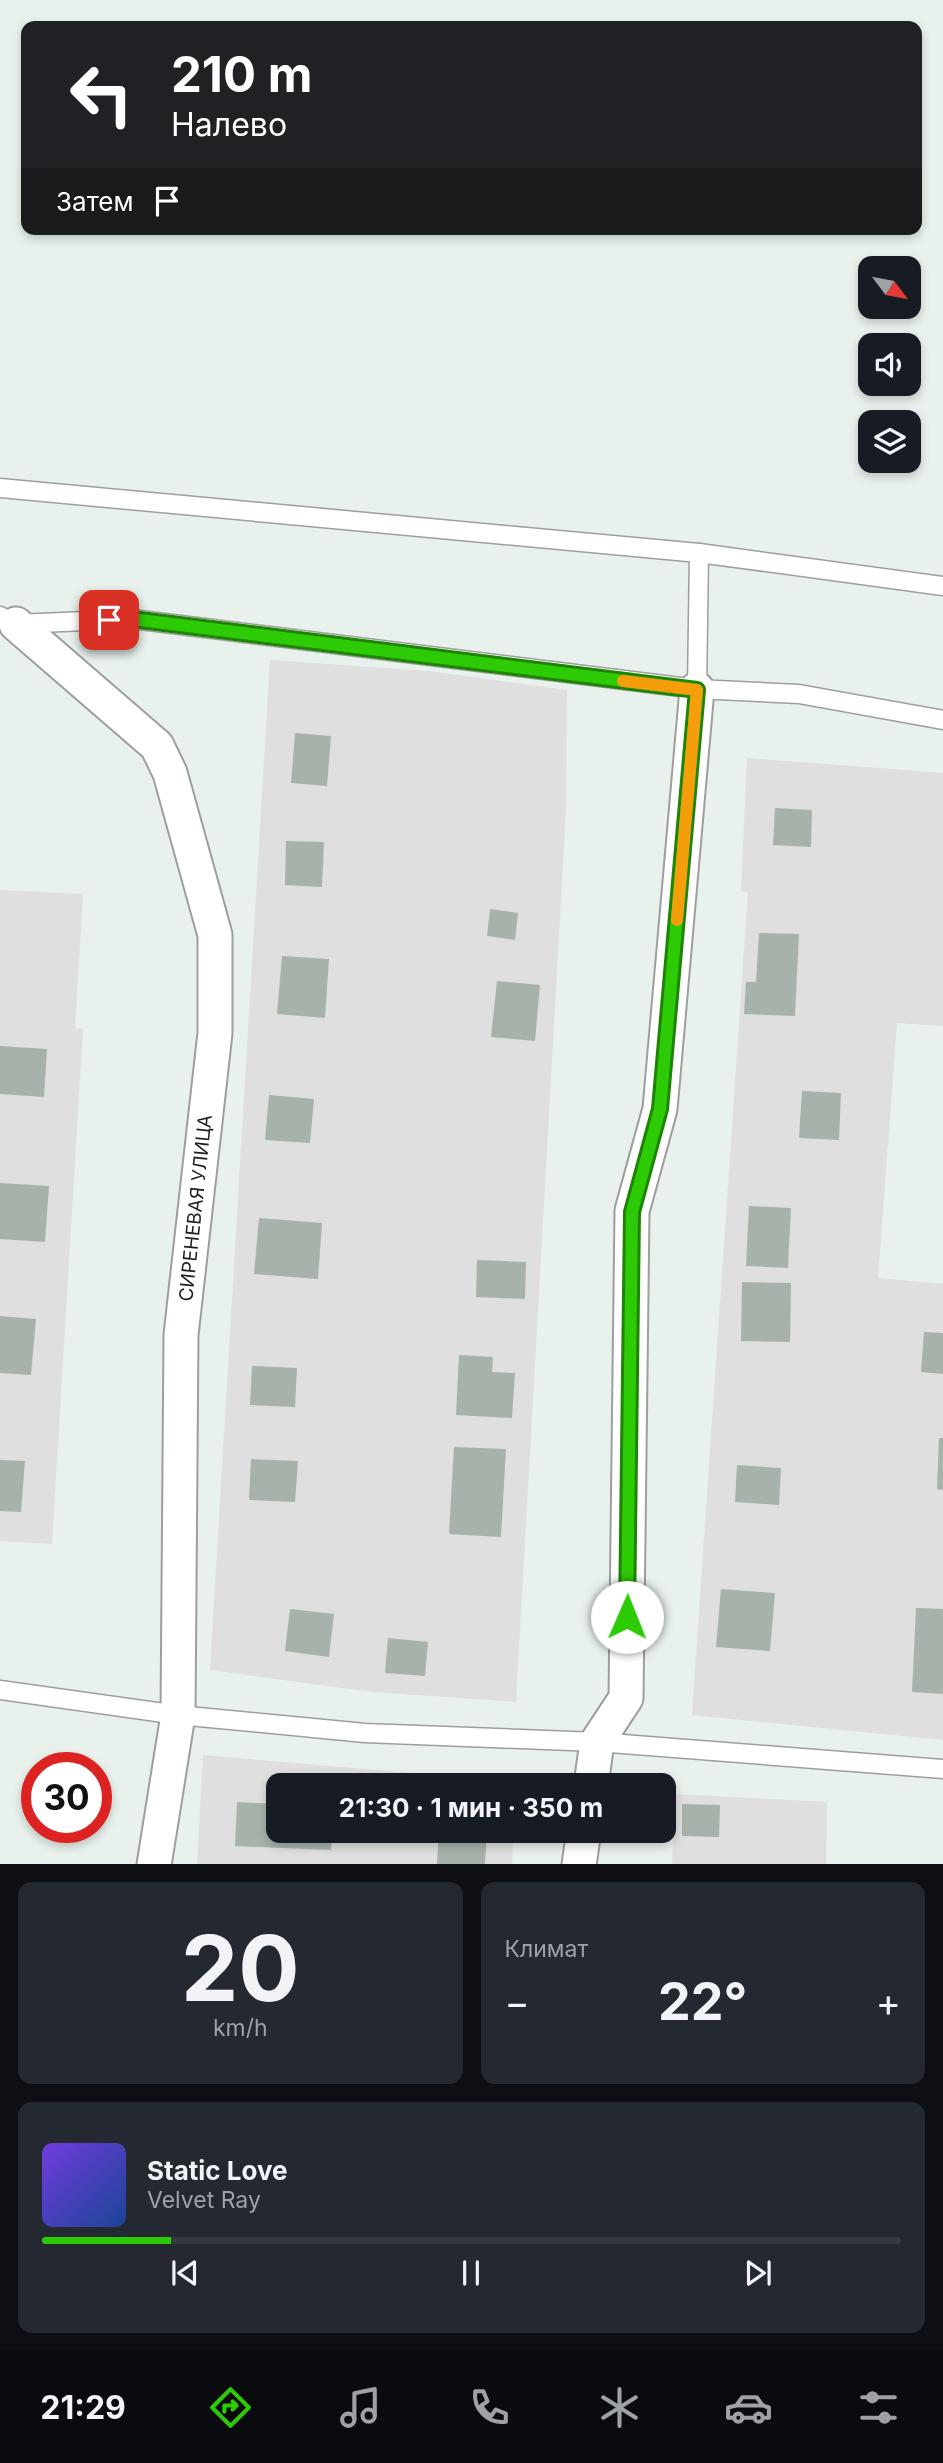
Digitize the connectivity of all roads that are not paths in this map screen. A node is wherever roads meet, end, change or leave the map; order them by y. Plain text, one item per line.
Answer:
1 (0, 488) edge
2 (699, 553) junction
3 (943, 586) edge
4 (8, 620) edge
5 (697, 690) junction
6 (943, 720) edge
7 (0, 1690) edge
8 (178, 1715) junction
9 (597, 1742) junction
10 (943, 1769) edge
11 (592, 1773) edge
12 (582, 1843) edge
13 (154, 1864) edge
14 (579, 1864) edge

1 - 2 lane
2 - 3 lane
2 - 5 lane
4 - 5 lane
4 - 8 street, СИРЕНЕВАЯ УЛИЦА
5 - 6 lane
5 - 9 street
7 - 8 lane
8 - 9 lane
8 - 13 street, СИРЕНЕВАЯ УЛИЦА
9 - 10 lane
9 - 11 street
12 - 14 street

